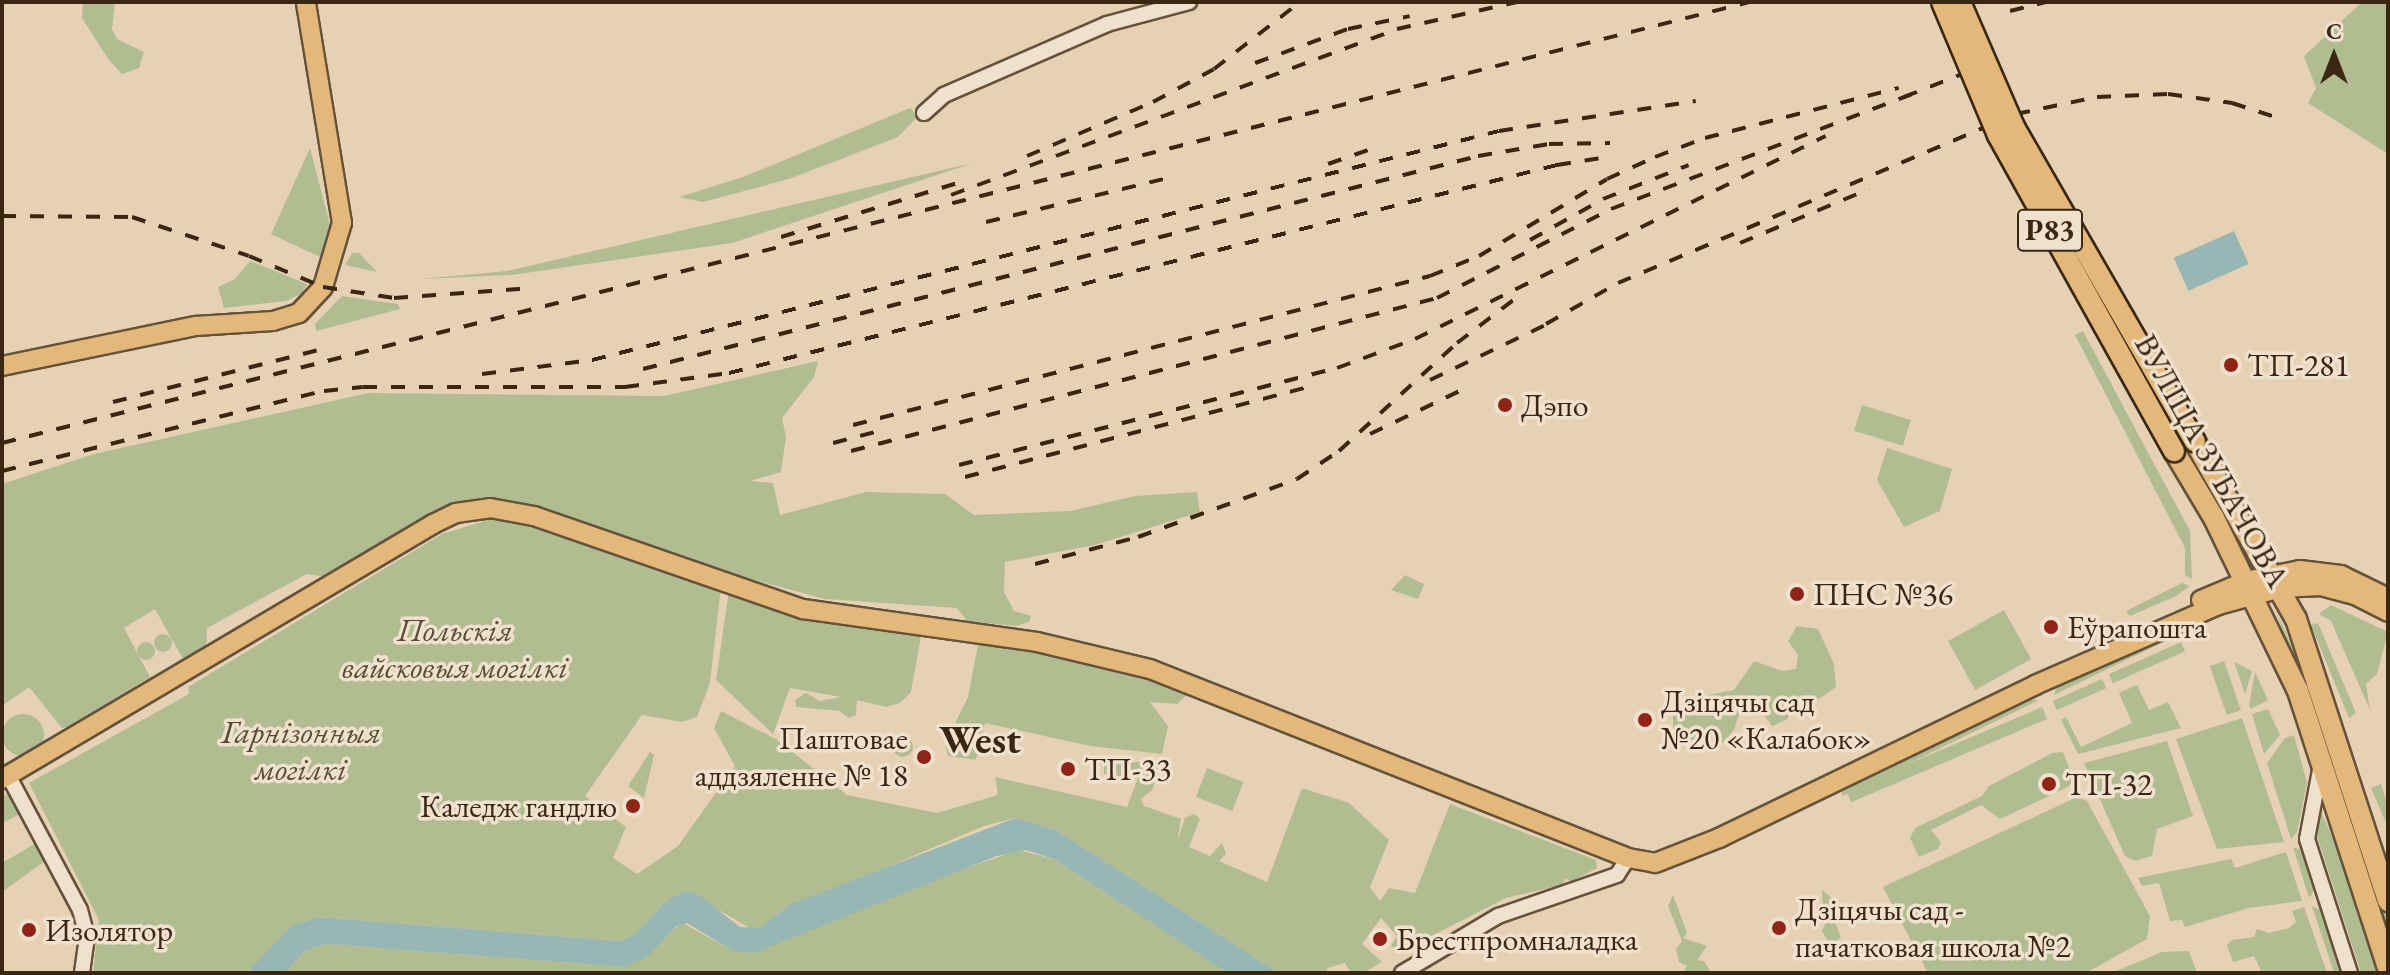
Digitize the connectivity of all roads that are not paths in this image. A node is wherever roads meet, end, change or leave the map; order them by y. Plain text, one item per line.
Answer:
1 (306, 2) edge
2 (1189, 2) edge
3 (1942, 2) edge
4 (1960, 2) edge
5 (1137, 7) edge
6 (924, 113) dead end
7 (2, 366) edge
8 (2277, 581) junction
9 (2249, 588) junction
10 (2388, 598) edge
11 (2388, 612) edge
12 (2321, 765) junction
13 (5, 777) edge
14 (1628, 858) junction
15 (2388, 901) edge
16 (2388, 968) edge
17 (82, 973) edge
18 (1402, 973) edge
19 (2350, 973) edge

1 - 7 main road
2 - 5 street
3 - 9 highway, ВУЛІЦА ЗУБАЧОВА / Р83, bridge
4 - 8 highway, ВУЛІЦА ЗУБАЧОВА / Р83, bridge
5 - 6 street
8 - 9 main road
8 - 10 main road
8 - 11 main road
8 - 15 highway, ВУЛІЦА ЗУБАЧОВА / Р83
9 - 12 highway, ВУЛІЦА ЗУБАЧОВА / Р83
9 - 14 main road
12 - 16 highway, ВУЛІЦА ЗУБАЧОВА / Р83
12 - 19 street
13 - 14 main road
13 - 17 street
14 - 18 street

